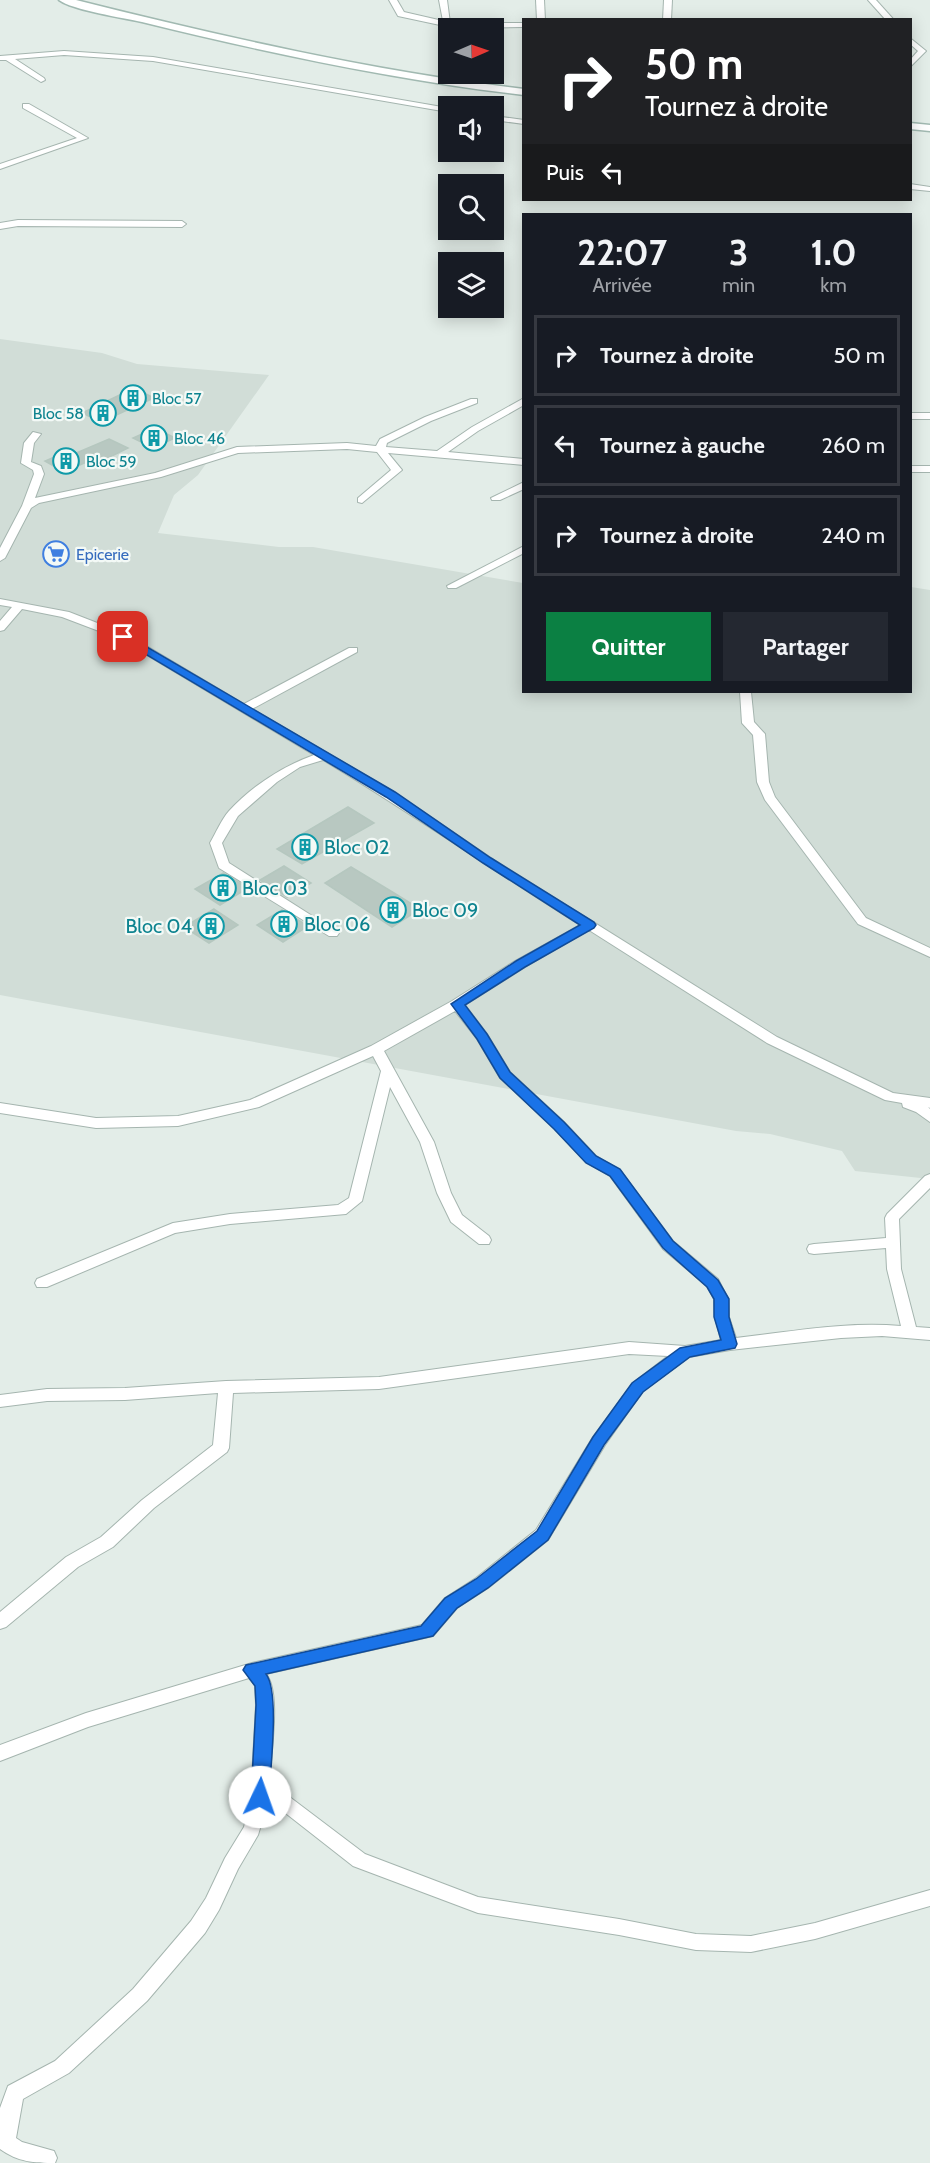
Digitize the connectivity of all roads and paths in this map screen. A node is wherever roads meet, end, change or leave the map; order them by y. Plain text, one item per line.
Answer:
1 (393, 0) edge
2 (443, 0) edge
3 (540, 0) edge
4 (668, 0) edge
5 (872, 0) edge
6 (73, 1) edge
7 (446, 18) edge
8 (541, 18) edge
9 (667, 18) edge
10 (889, 18) edge
11 (438, 23) edge
12 (504, 25) edge
13 (522, 25) edge
14 (912, 42) edge
15 (3, 58) edge
16 (912, 63) edge
17 (41, 80) dead end
18 (522, 92) edge
19 (26, 106) dead end
20 (438, 108) edge
21 (504, 119) edge
22 (522, 122) edge
23 (912, 126) edge
24 (930, 128) edge
25 (0, 167) edge
26 (912, 186) edge
27 (930, 189) edge
28 (182, 224) dead end
29 (0, 226) edge
30 (474, 401) dead end
31 (522, 402) edge
32 (912, 416) edge
33 (930, 416) edge
34 (36, 434) dead end
35 (380, 449) junction
36 (439, 454) junction
37 (522, 462) edge
38 (912, 469) edge
39 (930, 469) edge
40 (522, 486) edge
41 (496, 498) dead end
42 (362, 500) dead end
43 (27, 506) junction
44 (522, 550) edge
45 (0, 558) edge
46 (452, 585) dead end
47 (0, 602) edge
48 (18, 607) junction
49 (0, 628) edge
50 (353, 650) dead end
51 (745, 693) edge
52 (245, 708) junction
53 (323, 756) junction
54 (589, 925) junction
55 (333, 933) dead end
56 (930, 953) edge
57 (457, 1004) junction
58 (376, 1049) junction
59 (387, 1072) junction
60 (890, 1097) junction
61 (930, 1103) edge
62 (0, 1108) edge
63 (930, 1117) edge
64 (930, 1179) edge
65 (484, 1240) dead end
66 (894, 1242) junction
67 (814, 1249) dead end
68 (42, 1282) dead end
69 (910, 1332) junction
70 (930, 1334) edge
71 (730, 1344) junction
72 (685, 1352) junction
73 (226, 1387) junction
74 (0, 1401) edge
75 (0, 1622) edge
76 (252, 1670) junction
77 (0, 1753) edge
78 (261, 1777) junction
79 (930, 1898) edge
80 (3, 2141) edge
81 (47, 2158) dead end

1 - 11 street
2 - 7 street
3 - 8 street
4 - 9 street
5 - 10 street
6 - 18 street
12 - 13 street
14 - 16 street
15 - 17 street
15 - 20 street
19 - 25 street
21 - 22 street
23 - 24 street
26 - 27 street
28 - 29 street
30 - 35 street
31 - 36 street
32 - 33 street
34 - 43 street
35 - 36 street
35 - 42 street
35 - 43 street
36 - 37 street
38 - 39 street
40 - 41 street
43 - 45 street
44 - 46 street
47 - 48 street
48 - 49 street
48 - 52 street
50 - 52 street
51 - 56 street
52 - 53 street
53 - 54 street
53 - 55 street
54 - 57 street
54 - 60 street
57 - 58 street
57 - 71 street
58 - 59 street
58 - 62 street
59 - 65 street
59 - 68 street
60 - 61 street
60 - 63 street
64 - 66 street
66 - 67 street
66 - 69 street
69 - 70 street
69 - 71 street
71 - 72 street
72 - 73 street
72 - 76 street
73 - 74 street
73 - 75 street
76 - 77 street
76 - 78 street
78 - 79 street
78 - 80 street
80 - 81 street

